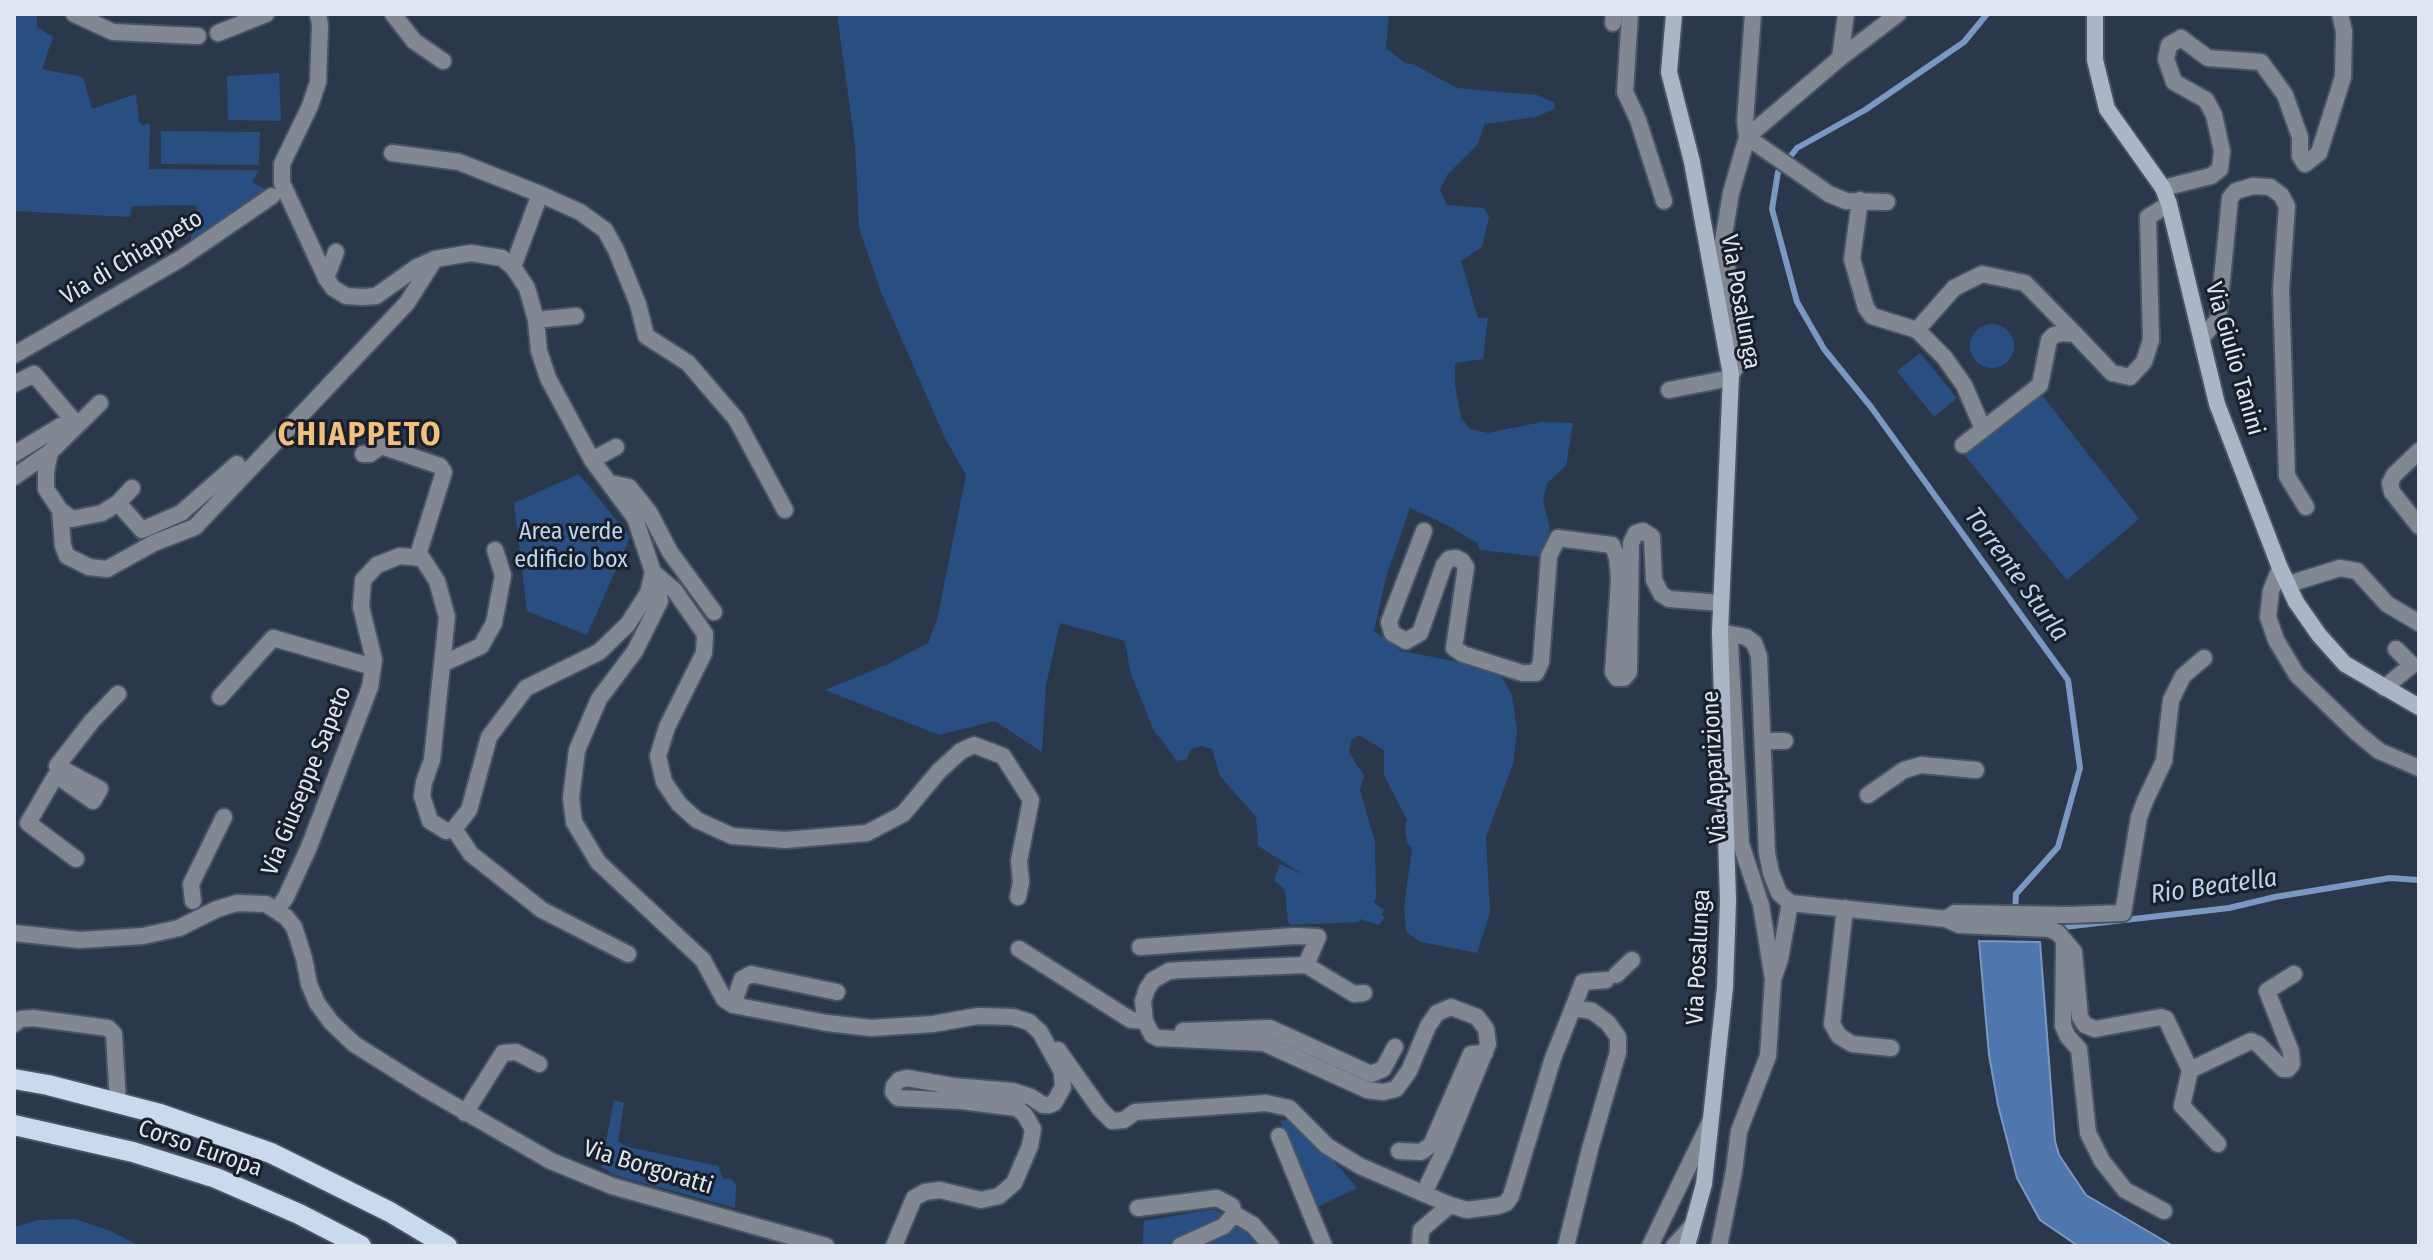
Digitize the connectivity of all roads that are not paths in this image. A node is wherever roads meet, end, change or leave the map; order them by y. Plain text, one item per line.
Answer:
1 (74, 14) edge
2 (266, 14) edge
3 (318, 14) edge
4 (393, 14) edge
5 (407, 14) edge
6 (1630, 14) edge
7 (1674, 14) edge
8 (1753, 14) edge
9 (1846, 14) edge
10 (1898, 14) edge
11 (2095, 14) edge
12 (2340, 14) edge
13 (218, 33) dead end
14 (198, 36) dead end
15 (414, 41) junction
16 (1840, 58) junction
17 (443, 61) dead end
18 (1752, 142) junction
19 (392, 153) dead end
20 (540, 194) junction
21 (272, 196) dead end
22 (2166, 196) junction
23 (1860, 200) junction
24 (1664, 201) dead end
25 (1887, 202) dead end
26 (336, 252) dead end
27 (435, 259) junction
28 (513, 267) junction
29 (326, 278) junction
30 (576, 316) dead end
31 (536, 320) junction
32 (1917, 330) junction
33 (2075, 334) junction
34 (2201, 338) junction
35 (14, 355) edge
36 (1731, 376) junction
37 (14, 384) edge
38 (1669, 390) dead end
39 (100, 403) dead end
40 (1983, 429) junction
41 (1963, 445) dead end
42 (616, 447) dead end
43 (2419, 451) edge
44 (50, 452) junction
45 (14, 454) edge
46 (363, 454) dead end
47 (592, 460) junction
48 (237, 464) dead end
49 (14, 477) edge
50 (610, 483) junction
51 (132, 488) dead end
52 (118, 503) junction
53 (2306, 507) dead end
54 (60, 510) junction
55 (785, 510) dead end
56 (2419, 526) edge
57 (1424, 531) dead end
58 (495, 550) dead end
59 (417, 558) junction
60 (2280, 568) junction
61 (653, 572) junction
62 (2289, 584) junction
63 (1721, 603) junction
64 (714, 612) dead end
65 (2415, 623) edge
66 (1725, 638) junction
67 (2396, 649) dead end
68 (2204, 658) dead end
69 (442, 664) junction
70 (373, 667) junction
71 (2384, 688) junction
72 (118, 694) dead end
73 (220, 697) dead end
74 (2419, 707) edge
75 (1764, 741) junction
76 (1785, 741) dead end
77 (2419, 768) edge
78 (1976, 770) dead end
79 (1868, 795) dead end
80 (224, 817) dead end
81 (454, 829) junction
82 (76, 859) dead end
83 (1018, 897) dead end
84 (193, 901) dead end
85 (1790, 903) junction
86 (1845, 908) junction
87 (277, 910) junction
88 (2056, 927) junction
89 (14, 933) edge
90 (1140, 947) dead end
91 (1019, 949) dead end
92 (628, 954) dead end
93 (1632, 960) dead end
94 (1306, 965) junction
95 (2294, 974) dead end
96 (1773, 979) junction
97 (837, 992) dead end
98 (1364, 993) dead end
99 (733, 1005) junction
100 (1573, 1008) junction
101 (1145, 1021) junction
102 (14, 1024) edge
103 (1040, 1032) junction
104 (1179, 1041) junction
105 (1395, 1047) dead end
106 (1891, 1048) dead end
107 (1485, 1053) junction
108 (539, 1064) dead end
109 (2190, 1070) junction
110 (14, 1079) edge
111 (118, 1103) junction
112 (465, 1113) junction
113 (1710, 1121) junction
114 (14, 1125) edge
115 (1279, 1136) dead end
116 (2218, 1144) dead end
117 (1399, 1151) dead end
118 (1424, 1193) junction
119 (1450, 1205) junction
120 (1138, 1208) dead end
121 (2164, 1211) dead end
122 (1234, 1214) junction
123 (1692, 1226) junction
124 (1660, 1242) edge
125 (361, 1246) edge
126 (447, 1246) edge
127 (826, 1246) edge
128 (894, 1246) edge
129 (1180, 1246) edge
130 (1271, 1246) edge
131 (1324, 1246) edge
132 (1420, 1246) edge
133 (1566, 1246) edge
134 (1687, 1246) edge
135 (1719, 1246) edge

1 - 14 street
2 - 13 street
3 - 29 street
4 - 15 street
5 - 15 street
6 - 24 street
7 - 36 main road, Via Posalunga
8 - 18 street
9 - 16 street
10 - 16 street
11 - 22 main road, Via Giulio Tanini
12 - 22 street
15 - 17 street
16 - 18 street
18 - 23 street
18 - 36 street
19 - 20 street
20 - 28 street
20 - 55 street
21 - 35 street, Via di Chiappeto
22 - 33 street
22 - 34 main road, Via Giulio Tanini
23 - 25 street
23 - 32 street
26 - 29 street
27 - 28 street
27 - 29 street
27 - 54 street
28 - 31 street
30 - 31 street
31 - 47 street
32 - 33 street
32 - 40 street
33 - 40 street
34 - 53 street
34 - 60 main road, Via Giulio Tanini
36 - 38 street
36 - 63 main road, Via Posalunga
37 - 45 street
39 - 44 street
40 - 41 street
42 - 47 street
43 - 56 street
44 - 49 street
44 - 54 street
46 - 59 street
47 - 50 street
48 - 52 street
50 - 61 street
50 - 64 street
51 - 52 street
52 - 54 street
57 - 63 street
58 - 69 street
59 - 69 street
59 - 70 street, Via Giuseppe Sapeto
60 - 62 main road, Via Giulio Tanini
60 - 77 street
61 - 81 street
61 - 83 street
61 - 99 street
62 - 65 street
62 - 71 main road, Via Giulio Tanini
63 - 66 main road, Via Posalunga
66 - 75 street, Via Apparizione
66 - 96 street, Via Apparizione
66 - 113 main road, Via Posalunga
67 - 71 street
68 - 88 street
69 - 81 street
70 - 73 street, Via Giuseppe Sapeto
70 - 87 street, Via Giuseppe Sapeto
71 - 74 main road, Via Giulio Tanini
72 - 82 street
75 - 76 street
75 - 85 street, Via Apparizione
78 - 79 street
80 - 84 street
81 - 92 street
85 - 86 street
85 - 96 street, Via Apparizione
86 - 88 street
86 - 106 street
87 - 89 street
87 - 112 street, Via Borgoratti
88 - 109 street
88 - 121 street
90 - 94 street
91 - 101 street
93 - 100 street
94 - 98 street
94 - 101 street
95 - 109 street
96 - 135 street, Via Apparizione
97 - 99 street
99 - 103 street
100 - 119 street
100 - 133 street
101 - 104 street
102 - 111 street, Corso Europa
103 - 118 street
103 - 128 street
104 - 105 street
104 - 107 street
107 - 117 street
107 - 118 street
108 - 112 street
109 - 116 street
110 - 111 main road, Corso Europa
111 - 126 main road, Corso Europa
112 - 127 street, Via Borgoratti
113 - 123 main road, Via Posalunga
113 - 124 street, Via Posalunga
114 - 125 main road, Corso Europa
115 - 131 street
118 - 119 street
119 - 132 street
120 - 122 street
122 - 129 street
122 - 130 street
123 - 124 street, Via Posalunga
123 - 134 main road, Via Posalunga

